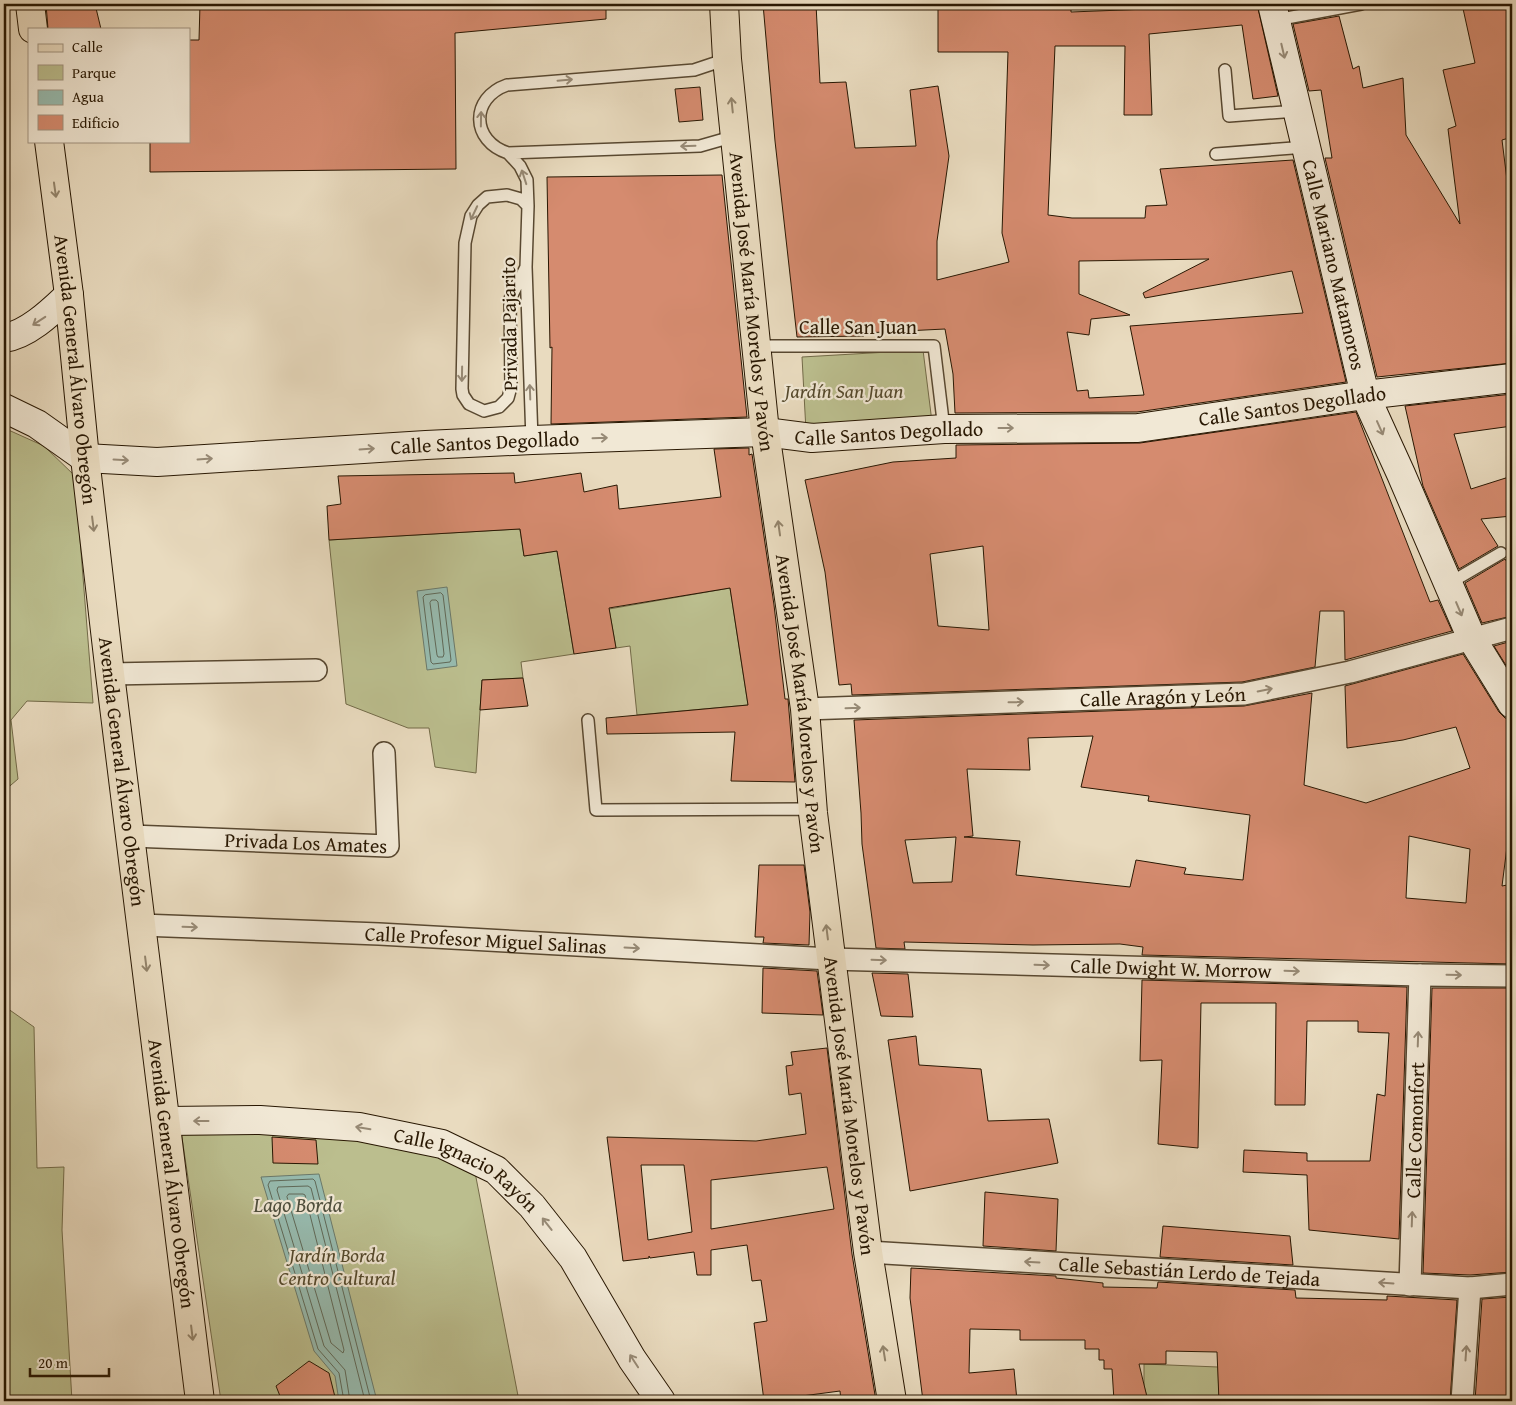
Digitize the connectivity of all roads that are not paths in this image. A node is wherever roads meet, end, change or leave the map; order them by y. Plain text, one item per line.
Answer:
1 (30, 4) edge
2 (724, 4) edge
3 (1361, 4) edge
4 (1274, 12) edge
5 (33, 28) edge
6 (727, 60) junction
7 (1225, 70) dead end
8 (1297, 111) junction
9 (735, 136) junction
10 (49, 142) edge
11 (1306, 147) junction
12 (508, 153) junction
13 (1216, 154) dead end
14 (528, 206) junction
15 (526, 267) junction
16 (69, 294) junction
17 (4, 338) edge
18 (757, 346) junction
19 (1512, 378) edge
20 (1365, 395) junction
21 (4, 408) edge
22 (944, 429) junction
23 (765, 432) junction
24 (532, 440) junction
25 (85, 458) junction
26 (1501, 553) dead end
27 (1448, 584) junction
28 (1512, 628) edge
29 (1472, 640) junction
30 (316, 670) dead end
31 (110, 674) junction
32 (1512, 704) edge
33 (805, 709) junction
34 (588, 720) dead end
35 (384, 753) dead end
36 (813, 814) junction
37 (131, 836) junction
38 (141, 925) junction
39 (830, 959) junction
40 (1420, 975) junction
41 (1512, 976) edge
42 (166, 1121) junction
43 (868, 1252) junction
44 (1512, 1284) edge
45 (1410, 1285) junction
46 (1470, 1288) junction
47 (200, 1401) edge
48 (661, 1401) edge
49 (892, 1401) edge
50 (1462, 1401) edge

1 - 5 main road
2 - 6 main road, Avenida José María Morelos y Pavón
3 - 4 lane
4 -> 8 street, Calle Mariano Matamoros
9 -> 6 main road, Avenida José María Morelos y Pavón
12 -> 6 lane
7 - 8 lane
8 - 11 street, Calle Mariano Matamoros
9 -> 12 lane
9 - 18 main road, Avenida José María Morelos y Pavón
10 -> 16 main road, Avenida General Álvaro Obregón
11 - 13 lane
11 - 20 street, Calle Mariano Matamoros
14 -> 12 lane, Privada Pajarito
14 - 15 lane, Privada Pajarito
14 -> 15 lane
24 -> 15 lane, Privada Pajarito
16 -> 17 street
16 - 25 main road, Avenida General Álvaro Obregón
18 - 22 lane, Calle San Juan
18 - 23 main road, Avenida José María Morelos y Pavón
19 - 20 street, Calle Santos Degollado
22 -> 20 street, Calle Santos Degollado
20 -> 27 street, Calle Mariano Matamoros
21 - 25 street
22 - 23 street, Calle Santos Degollado
24 -> 23 street, Calle Santos Degollado
33 -> 23 main road, Avenida José María Morelos y Pavón
25 -> 24 street, Calle Santos Degollado
25 -> 31 main road, Avenida General Álvaro Obregón
26 - 27 lane
27 -> 29 street, Calle Mariano Matamoros
28 - 29 street, Calle Aragón y León
29 - 32 street, Calle Mariano Matamoros
33 -> 29 street, Calle Aragón y León
30 - 31 street
31 - 37 main road, Avenida General Álvaro Obregón
33 - 36 main road, Avenida José María Morelos y Pavón
34 - 36 lane
35 - 37 street, Privada Los Amates
39 -> 36 main road, Avenida José María Morelos y Pavón
37 - 38 main road, Avenida General Álvaro Obregón
38 -> 39 street, Calle Profesor Miguel Salinas
38 -> 42 main road, Avenida General Álvaro Obregón
39 -> 40 street, Calle Dwight W. Morrow
39 - 43 main road, Avenida José María Morelos y Pavón
40 -> 41 street, Calle Dwight W. Morrow
45 -> 40 street, Calle Comonfort
42 -> 47 main road, Avenida General Álvaro Obregón
48 -> 42 street, Calle Ignacio Rayón
45 -> 43 street, Calle Sebastián Lerdo de Tejada
49 -> 43 main road, Avenida José María Morelos y Pavón
44 - 46 street, Calle Sebastián Lerdo de Tejada
45 - 46 street, Calle Sebastián Lerdo de Tejada
50 -> 46 street

